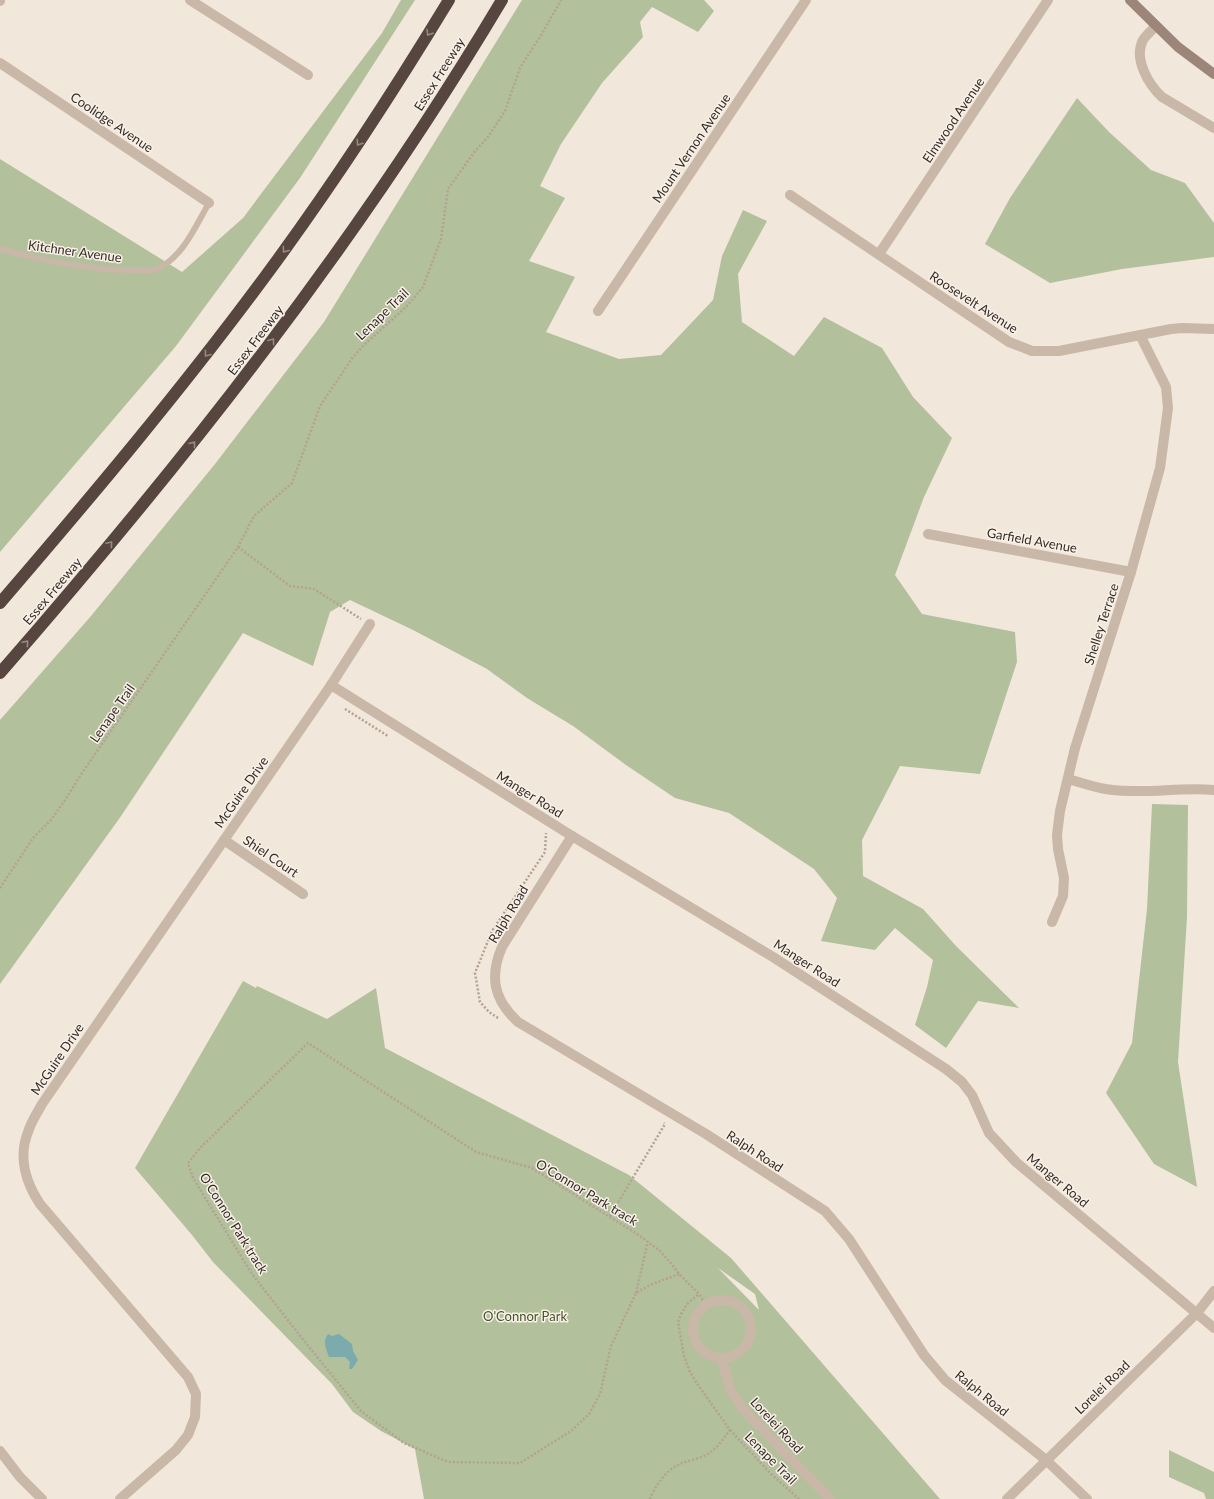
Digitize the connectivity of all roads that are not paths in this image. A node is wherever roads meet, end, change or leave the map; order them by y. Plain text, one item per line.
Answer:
1 (190, 0) edge
2 (449, 0) edge
3 (502, 0) edge
4 (806, 0) edge
5 (1048, 0) edge
6 (1130, 0) edge
7 (1156, 26) junction
8 (0, 63) edge
9 (1214, 74) edge
10 (308, 75) dead end
11 (1214, 128) edge
12 (790, 195) dead end
13 (209, 203) joint
14 (0, 249) edge
15 (879, 254) junction
16 (598, 311) dead end
17 (1214, 329) edge
18 (1140, 335) junction
19 (928, 534) dead end
20 (1131, 572) junction
21 (0, 603) edge
22 (370, 624) road end
23 (0, 673) edge
24 (331, 685) junction
25 (1068, 779) junction
26 (1214, 790) edge
27 (572, 836) junction
28 (224, 840) junction
29 (303, 894) dead end
30 (1052, 922) dead end
31 (1214, 1292) edge
32 (1197, 1313) junction
33 (1214, 1328) edge
34 (722, 1358) junction
35 (0, 1452) edge
36 (1046, 1460) junction
37 (42, 1499) edge
38 (120, 1499) edge
39 (830, 1499) edge
40 (1007, 1499) edge
41 (1087, 1499) edge

1 - 10 street
2 -> 21 highway
23 -> 3 highway, Essex Freeway
4 - 16 street, Mount Vernon Avenue
5 - 15 street, Elmwood Avenue
6 - 7 main road
7 - 9 main road
7 - 11 street
8 - 13 street, Coolidge Avenue
12 - 15 street, Roosevelt Avenue
13 - 14 lane, Kitchner Avenue
15 - 18 street, Roosevelt Avenue
17 - 18 street, Roosevelt Avenue
18 - 20 street, Shelley Terrace
19 - 20 street, Garfield Avenue
20 - 25 street, Shelley Terrace
22 - 24 street, McGuire Drive
24 - 27 street, Manger Road
24 - 28 street, McGuire Drive
25 - 26 street
25 - 30 street, Shelley Terrace
27 - 32 street, Manger Road
27 - 36 street, Ralph Road
28 - 29 street, Shiel Court
28 - 38 street, McGuire Drive
31 - 32 street, Lorelei Road
32 - 33 street, Manger Road
32 - 36 street, Lorelei Road
34 - 34 street
34 - 39 street, Lorelei Road
35 - 37 street
36 - 40 street, Lorelei Road
36 - 41 street, Ralph Road

